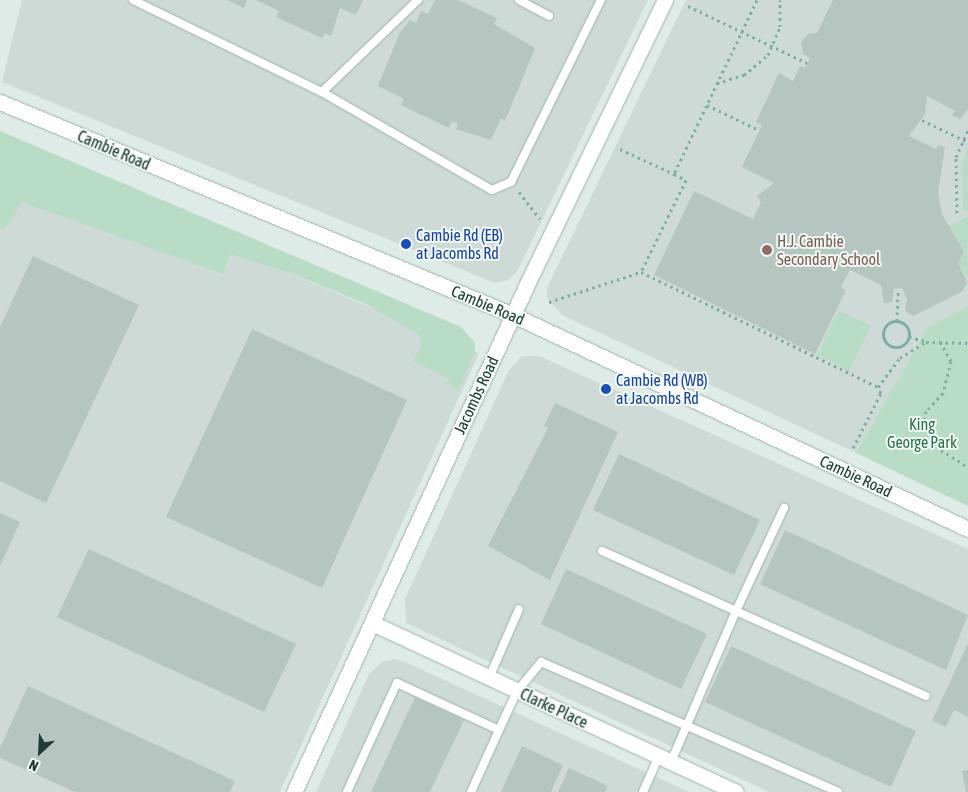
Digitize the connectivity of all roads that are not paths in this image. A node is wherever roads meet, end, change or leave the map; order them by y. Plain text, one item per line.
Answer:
1 (133, 0) edge
2 (418, 0) edge
3 (519, 0) edge
4 (601, 0) edge
5 (665, 0) edge
6 (549, 16) dead end
7 (322, 92) junction
8 (0, 102) edge
9 (513, 315) junction
10 (784, 508) dead end
11 (968, 529) edge
12 (602, 551) dead end
13 (519, 609) dead end
14 (736, 610) junction
15 (372, 623) junction
16 (489, 678) junction
17 (517, 691) junction
18 (926, 696) dead end
19 (687, 725) junction
20 (500, 730) junction
21 (665, 759) junction
22 (294, 792) edge
23 (347, 792) edge
24 (471, 792) edge
25 (643, 792) edge
26 (736, 792) edge
27 (838, 792) edge

1 - 7 lane
2 - 7 lane
3 - 6 lane
4 - 7 lane
5 - 9 street, Jacombs Road
8 - 9 street, Cambie Road
9 - 11 street, Cambie Road
9 - 15 street, Jacombs Road
10 - 14 lane
12 - 14 lane
13 - 16 lane
14 - 18 lane
14 - 19 lane
15 - 16 street, Clarke Place
15 - 22 street, Jacombs Road
16 - 17 street, Clarke Place
17 - 19 lane
17 - 20 lane
17 - 21 street, Clarke Place
19 - 21 lane
19 - 27 lane
20 - 23 lane
20 - 24 lane
21 - 25 lane
21 - 26 street, Clarke Place

